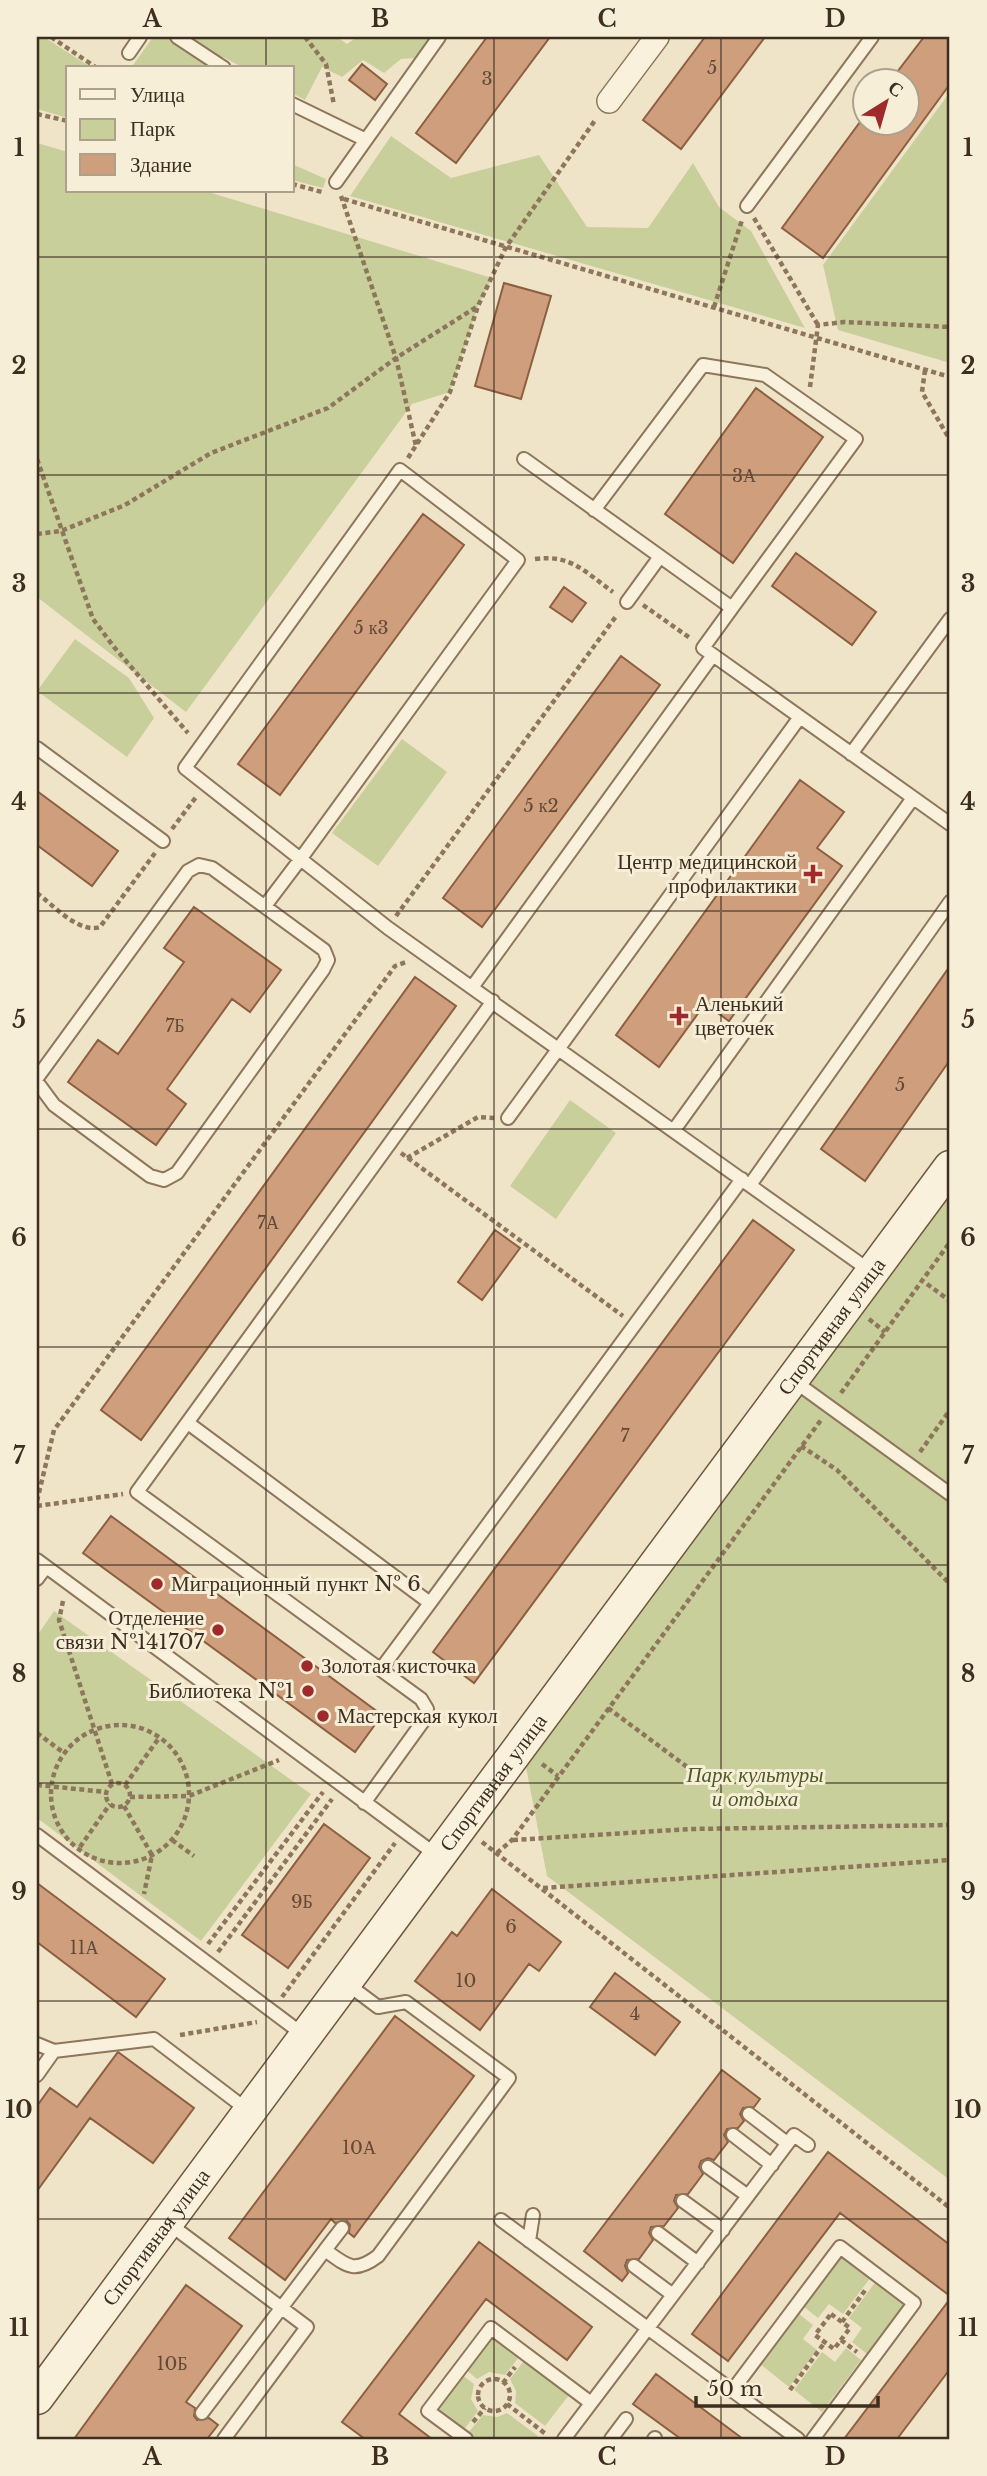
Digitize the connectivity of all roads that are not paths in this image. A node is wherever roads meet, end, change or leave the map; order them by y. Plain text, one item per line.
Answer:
1 (141, 37) edge
2 (177, 37) edge
3 (439, 37) edge
4 (657, 37) edge
5 (872, 37) edge
6 (129, 53) dead end
7 (221, 66) edge
8 (609, 101) road end
9 (294, 105) edge
10 (366, 140) junction
11 (336, 182) dead end
12 (747, 206) road end
13 (524, 459) dead end
14 (594, 510) junction
15 (659, 558) junction
16 (629, 599) road end
17 (732, 608) junction
18 (950, 619) edge
19 (708, 652) junction
20 (800, 717) junction
21 (37, 748) edge
22 (851, 754) junction
23 (913, 798) junction
24 (950, 824) edge
25 (163, 841) road end
26 (299, 861) junction
27 (950, 902) edge
28 (265, 906) junction
29 (472, 986) junction
30 (493, 1001) junction
31 (559, 1048) junction
32 (37, 1080) edge
33 (508, 1118) road end
34 (674, 1130) junction
35 (950, 1167) edge
36 (746, 1182) junction
37 (873, 1273) junction
38 (794, 1381) junction
39 (188, 1423) junction
40 (950, 1494) edge
41 (41, 1563) edge
42 (37, 1579) edge
43 (430, 1603) junction
44 (381, 1669) junction
45 (363, 1803) junction
46 (37, 1835) edge
47 (439, 1857) junction
48 (346, 1983) junction
49 (286, 2022) junction
50 (37, 2044) edge
51 (54, 2051) junction
52 (37, 2075) edge
53 (250, 2112) junction
54 (749, 2114) dead end
55 (733, 2135) dead end
56 (788, 2144) junction
57 (808, 2146) dead end
58 (772, 2165) junction
59 (708, 2168) dead end
60 (748, 2196) junction
61 (683, 2201) dead end
62 (533, 2215) dead end
63 (500, 2220) dead end
64 (168, 2223) junction
65 (342, 2228) dead end
66 (723, 2230) junction
67 (658, 2233) dead end
68 (529, 2241) junction
69 (325, 2250) junction
70 (698, 2263) junction
71 (634, 2266) dead end
72 (673, 2295) junction
73 (282, 2308) junction
74 (648, 2329) junction
75 (732, 2391) junction
76 (37, 2398) edge
77 (591, 2403) junction
78 (202, 2413) dead end
79 (626, 2419) dead end
80 (224, 2439) edge
81 (466, 2439) edge
82 (564, 2439) edge
83 (611, 2439) edge
84 (798, 2439) edge
85 (813, 2439) edge

1 - 6 lane
2 - 7 lane
3 - 10 lane
4 - 8 street
5 - 12 lane
9 - 10 lane
10 - 11 lane
13 - 14 lane
14 - 15 lane
14 - 17 lane
15 - 16 lane
15 - 17 lane
17 - 19 lane
18 - 22 lane
19 - 20 lane
19 - 29 lane
20 - 22 lane
20 - 31 lane
21 - 25 lane
22 - 23 lane
23 - 24 lane
23 - 34 lane
26 - 26 lane
26 - 28 lane
26 - 29 lane
27 - 36 lane
28 - 32 lane
28 - 32 lane
29 - 30 lane
30 - 31 lane
30 - 39 lane
31 - 33 lane
31 - 34 lane
34 - 36 lane
35 - 37 street, Спортивная улица
36 - 37 lane
36 - 43 lane
37 - 38 street, Спортивная улица
38 - 40 lane
38 - 47 street, Спортивная улица
39 - 43 lane
39 - 44 lane
41 - 42 lane
41 - 45 lane
43 - 44 lane
44 - 45 lane
45 - 47 lane
46 - 49 lane
47 - 48 street, Спортивная улица
48 - 49 street, Спортивная улица
48 - 69 lane
49 - 53 street, Спортивная улица
50 - 51 lane
51 - 52 lane
51 - 53 lane
53 - 64 street, Спортивная улица
54 - 56 lane
55 - 58 lane
56 - 57 lane
56 - 58 lane
58 - 60 lane
59 - 60 lane
60 - 66 lane
61 - 66 lane
62 - 68 lane
63 - 68 lane
64 - 73 lane
64 - 76 street, Спортивная улица
65 - 69 lane
66 - 70 lane
67 - 70 lane
68 - 74 lane
69 - 73 lane
70 - 72 lane
71 - 72 lane
72 - 74 lane
73 - 78 lane
73 - 80 lane
74 - 75 lane
74 - 77 lane
75 - 84 lane
75 - 85 lane
77 - 81 lane
77 - 82 lane
79 - 83 lane

